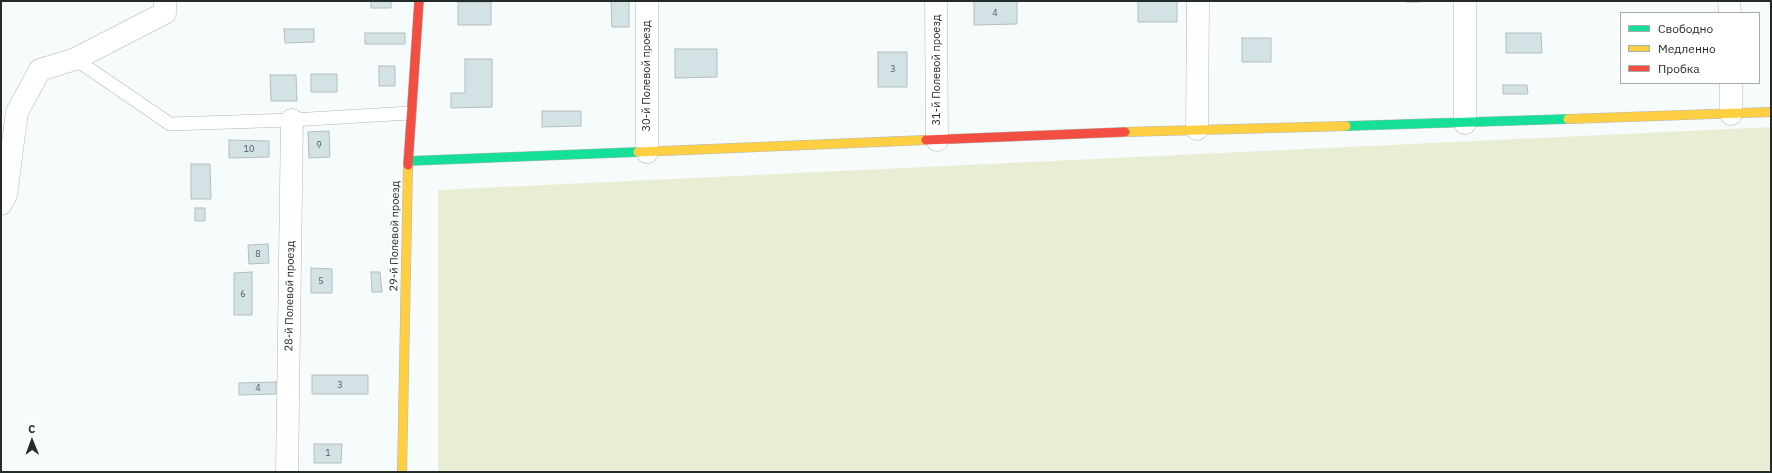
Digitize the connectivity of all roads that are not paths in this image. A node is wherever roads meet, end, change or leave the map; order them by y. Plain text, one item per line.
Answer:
1 (165, 1) edge
2 (419, 1) edge
3 (647, 1) edge
4 (936, 1) edge
5 (1198, 1) edge
6 (1465, 1) edge
7 (1729, 1) edge
8 (1730, 12) edge
9 (75, 59) junction
10 (1731, 84) edge
11 (1771, 112) edge
12 (410, 113) junction
13 (1731, 114) junction
14 (292, 120) junction
15 (1466, 124) junction
16 (1197, 129) junction
17 (937, 140) junction
18 (647, 152) junction
19 (408, 162) junction
20 (1, 204) edge
21 (287, 472) edge
22 (402, 472) edge

1 - 9 street
2 - 12 street, 29-й Полевой проезд
3 - 18 street, 30-й Полевой проезд
4 - 17 street, 31-й Полевой проезд
5 - 16 street
6 - 15 street
7 - 8 street
9 - 14 lane
9 - 20 street
10 - 13 street
11 - 13 street
12 - 14 lane
12 - 19 street, 29-й Полевой проезд
13 - 15 street
14 - 21 street, 28-й Полевой проезд
15 - 16 street
16 - 17 street
17 - 18 street
18 - 19 street
19 - 22 street, 29-й Полевой проезд

